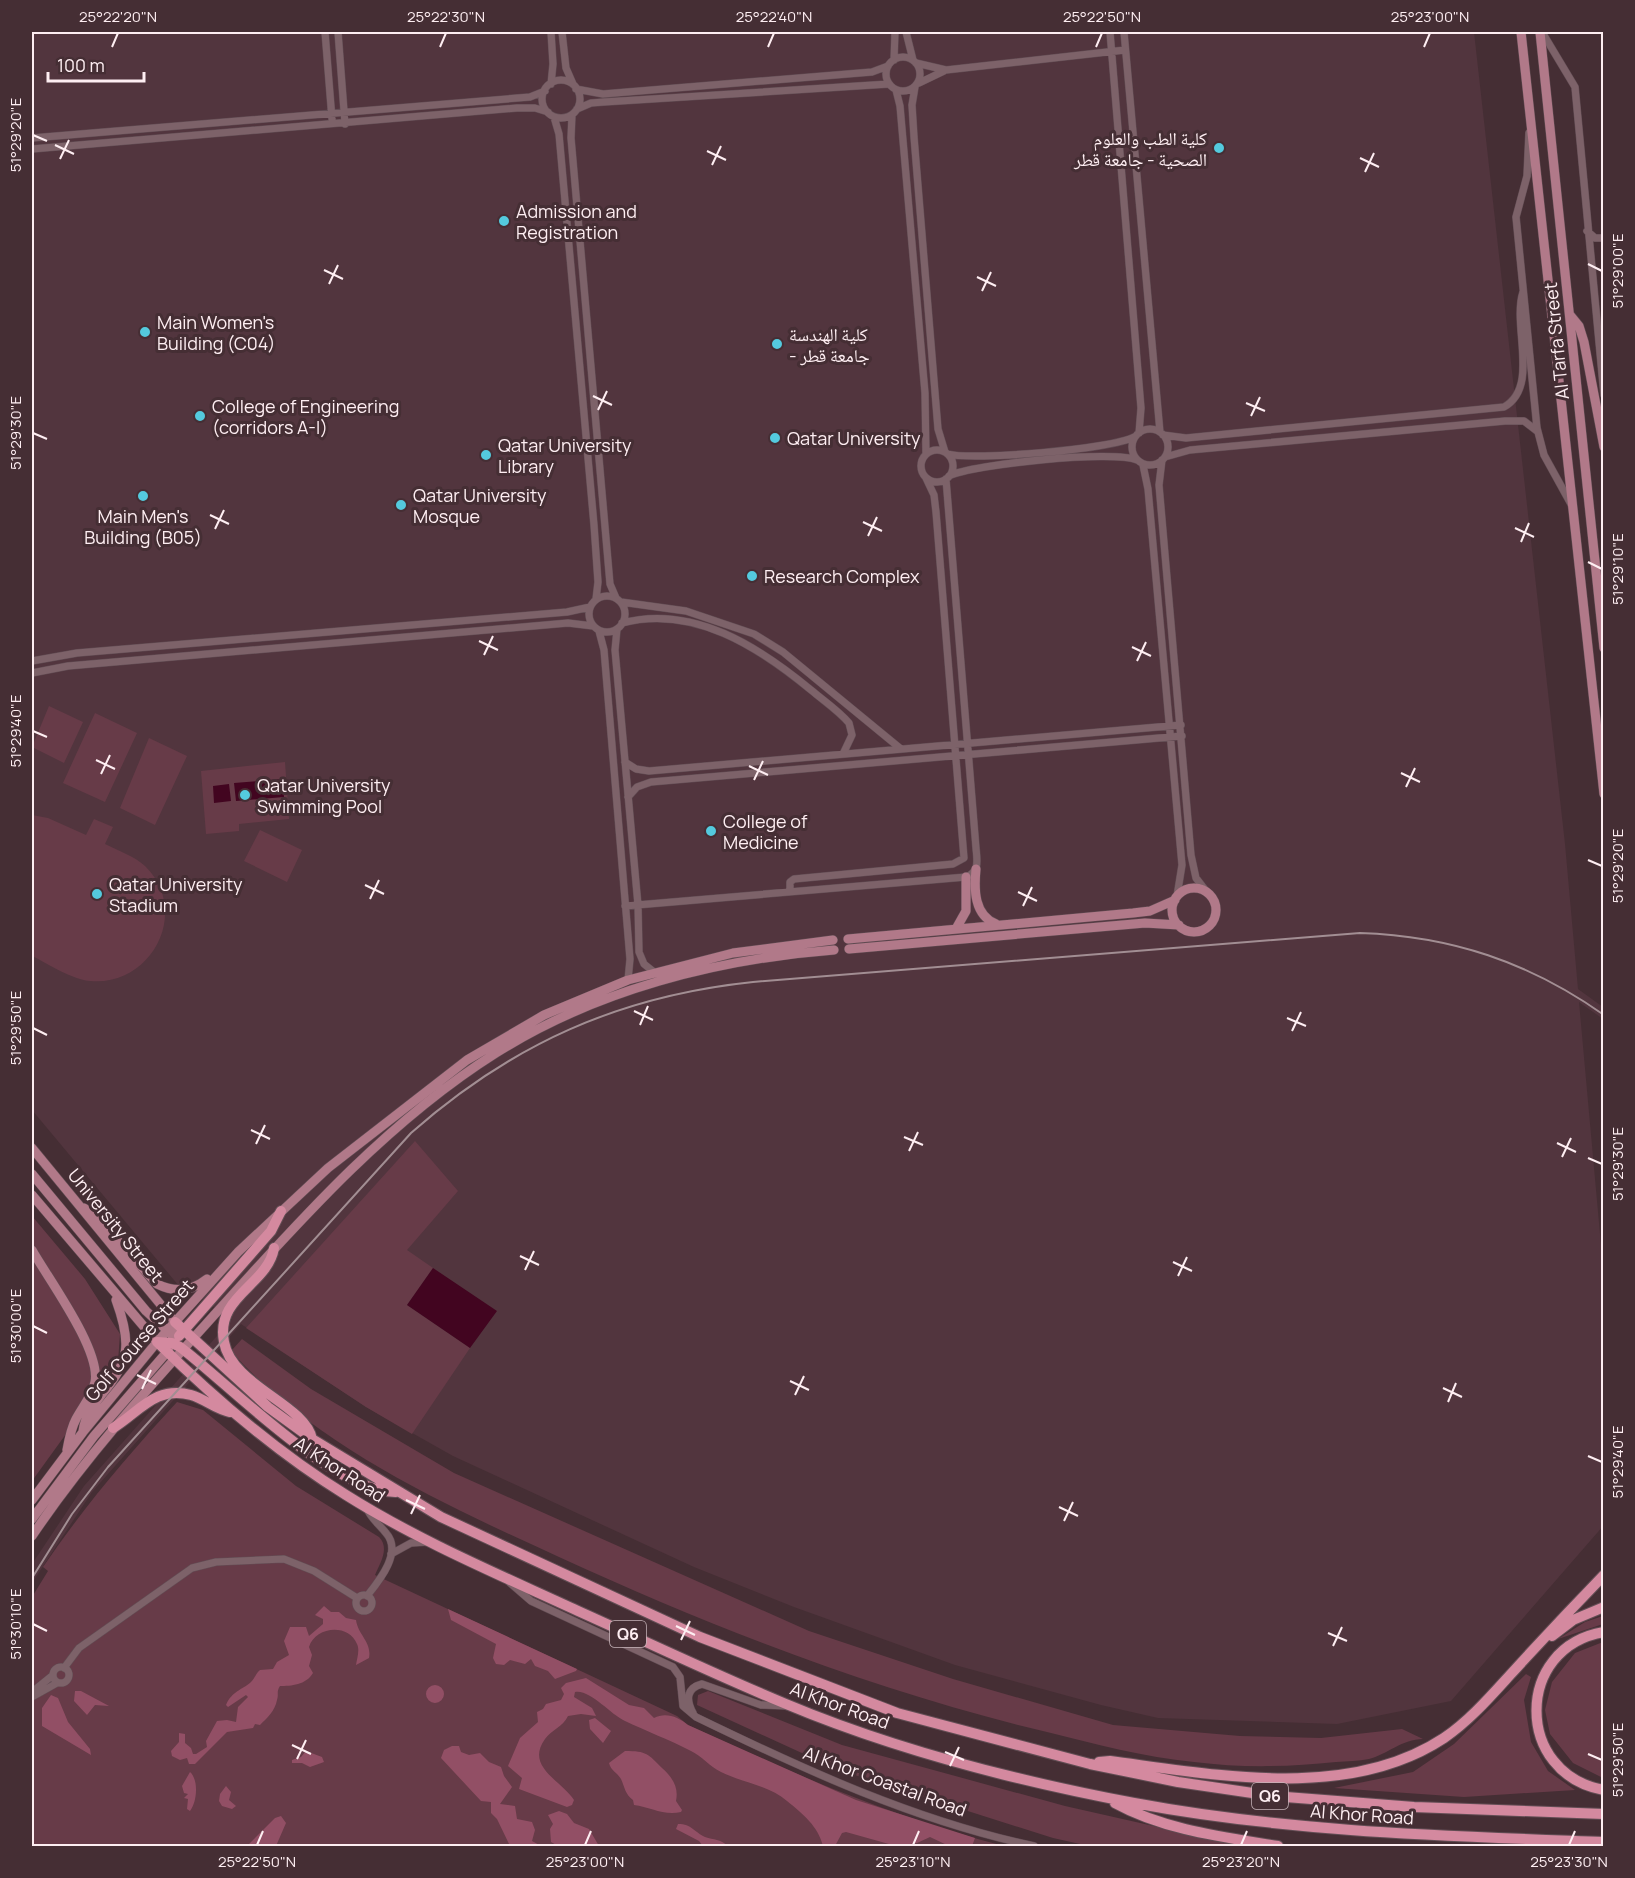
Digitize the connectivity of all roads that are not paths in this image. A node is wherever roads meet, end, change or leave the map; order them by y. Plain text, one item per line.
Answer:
1 (325, 32) edge
2 (338, 32) edge
3 (551, 32) edge
4 (562, 32) edge
5 (895, 32) edge
6 (906, 32) edge
7 (1110, 32) edge
8 (1124, 32) edge
9 (1521, 32) edge
10 (1541, 32) edge
11 (1125, 50) junction
12 (1112, 52) junction
13 (894, 60) junction
14 (915, 61) junction
15 (888, 66) junction
16 (946, 70) junction
17 (551, 84) junction
18 (889, 84) junction
19 (917, 85) junction
20 (574, 87) junction
21 (896, 90) junction
22 (545, 91) junction
23 (592, 94) junction
24 (515, 98) junction
25 (593, 102) junction
26 (416, 106) junction
27 (516, 109) junction
28 (362, 111) junction
29 (345, 112) junction
30 (575, 112) junction
31 (331, 114) junction
32 (551, 114) junction
33 (416, 118) junction
34 (363, 122) junction
35 (1532, 122) junction
36 (345, 124) junction
37 (332, 125) junction
38 (80, 136) junction
39 (32, 138) edge
40 (80, 146) junction
41 (32, 149) edge
42 (1122, 175) junction
43 (1136, 176) junction
44 (919, 194) junction
45 (908, 195) junction
46 (911, 225) junction
47 (922, 225) junction
48 (1587, 231) junction
49 (1604, 238) edge
50 (1523, 292) junction
51 (1569, 314) junction
52 (1604, 395) edge
53 (1490, 410) junction
54 (1460, 413) junction
55 (1420, 416) junction
56 (1395, 419) junction
57 (1604, 421) edge
58 (1491, 423) junction
59 (1460, 425) junction
60 (1421, 429) junction
61 (1397, 431) junction
62 (1538, 432) junction
63 (1601, 432) junction
64 (1161, 433) junction
65 (1137, 435) junction
66 (1604, 447) edge
67 (946, 453) junction
68 (926, 454) junction
69 (1164, 459) junction
70 (1140, 462) junction
71 (948, 477) junction
72 (926, 478) junction
73 (1574, 507) junction
74 (596, 599) junction
75 (618, 600) junction
76 (590, 607) junction
77 (405, 625) junction
78 (620, 626) junction
79 (596, 628) junction
80 (406, 636) junction
81 (266, 637) junction
82 (158, 647) junction
83 (267, 648) junction
84 (1604, 648) edge
85 (159, 658) junction
86 (32, 661) edge
87 (32, 673) edge
88 (1181, 725) junction
89 (1170, 726) junction
90 (1182, 736) junction
91 (1171, 738) junction
92 (968, 743) junction
93 (954, 745) junction
94 (901, 749) junction
95 (843, 754) junction
96 (969, 756) junction
97 (955, 758) junction
98 (625, 762) junction
99 (1604, 794) edge
100 (628, 798) junction
101 (972, 798) junction
102 (959, 800) junction
103 (1180, 846) junction
104 (1190, 846) junction
105 (976, 869) junction
106 (966, 877) junction
107 (790, 891) junction
108 (1206, 891) junction
109 (1176, 898) junction
110 (638, 905) junction
111 (626, 906) junction
112 (996, 924) junction
113 (1179, 925) junction
114 (957, 927) junction
115 (848, 939) dead end
116 (833, 940) dead end
117 (849, 949) dead end
118 (834, 950) dead end
119 (654, 972) junction
120 (628, 980) junction
121 (32, 1148) edge
122 (32, 1174) edge
123 (32, 1195) edge
124 (80, 1207) junction
125 (281, 1211) junction
126 (274, 1248) junction
127 (32, 1250) edge
128 (238, 1252) junction
129 (112, 1292) junction
130 (175, 1322) junction
131 (192, 1339) junction
132 (157, 1342) junction
133 (175, 1342) junction
134 (233, 1412) junction
135 (113, 1428) junction
136 (82, 1432) junction
137 (312, 1439) junction
138 (66, 1453) junction
139 (399, 1492) junction
140 (32, 1500) edge
141 (366, 1507) junction
142 (32, 1519) edge
143 (32, 1536) edge
144 (433, 1542) junction
145 (391, 1554) junction
146 (1604, 1575) edge
147 (503, 1576) junction
148 (367, 1596) junction
149 (357, 1598) junction
150 (1604, 1608) edge
151 (1604, 1632) edge
152 (1526, 1658) junction
153 (64, 1668) junction
154 (53, 1675) junction
155 (57, 1683) junction
156 (32, 1692) edge
157 (32, 1697) edge
158 (788, 1706) junction
159 (696, 1717) junction
160 (1090, 1764) junction
161 (1604, 1790) edge
162 (1105, 1797) junction
163 (1604, 1814) edge
164 (1604, 1842) edge
165 (1034, 1846) edge
166 (1278, 1846) edge

1 - 31 street
2 - 29 street
3 - 17 street
4 - 20 street
5 - 13 street
6 - 14 street
7 - 12 street
8 - 11 street
9 - 35 main road, Al Tarfa Street
10 - 48 street
10 - 51 main road, Al Tarfa Street
11 - 12 street
11 - 43 street
12 - 16 street
12 - 42 street
13 - 14 street
13 - 15 street
14 - 16 street
14 - 19 street
15 - 18 street
15 - 23 street
16 - 19 street
17 - 20 street
17 - 22 street
18 - 21 street
18 - 25 street
19 - 21 street
19 - 44 street
20 - 23 street
20 - 30 street
21 - 45 street
22 - 24 street
22 - 32 street
23 - 25 street
24 - 26 street
24 - 27 street
25 - 30 street
26 - 28 street
26 - 33 street
27 - 32 street
27 - 33 street
28 - 29 street
28 - 34 street
29 - 31 street
29 - 36 street
30 - 32 street
30 - 75 street
31 - 37 street
31 - 38 street
32 - 74 street
33 - 34 street
34 - 36 street
35 - 50 street, Al Tarfa Street
35 - 73 main road, Al Tarfa Street
36 - 37 street
37 - 40 street
38 - 39 street
38 - 40 street
40 - 41 street
42 - 43 street
42 - 65 street
43 - 64 street
44 - 45 street
44 - 47 street
45 - 46 street
46 - 47 street
46 - 68 street
47 - 67 street
48 - 49 street
48 - 52 street
50 - 53 street
50 - 62 street, Al Tarfa Street
51 - 63 main road
51 - 84 main road, Al Tarfa Street
53 - 54 street
53 - 58 street
54 - 55 street
54 - 59 street
55 - 56 street
55 - 60 street
56 - 61 street
56 - 64 street
57 - 63 street
58 - 59 street
58 - 62 street
59 - 60 street
60 - 61 street
61 - 69 street
62 - 73 street, Al Tarfa Street
63 - 66 main road
64 - 65 street
64 - 69 street
65 - 67 street
65 - 70 street
67 - 68 street
67 - 71 street
68 - 72 street
69 - 70 street
69 - 88 street
70 - 71 street
70 - 89 street
71 - 72 street
71 - 92 street
72 - 93 street
73 - 99 main road, Al Tarfa Street
74 - 75 street
74 - 76 street
75 - 78 street
75 - 94 street
76 - 77 street
76 - 79 street
77 - 80 street
77 - 81 street
78 - 79 street
78 - 95 street
78 - 98 street
79 - 80 street
79 - 111 street
80 - 83 street
81 - 82 street
81 - 83 street
82 - 85 street
82 - 86 street
83 - 85 street
85 - 87 street
88 - 89 street
88 - 90 street
89 - 91 street
89 - 92 street
90 - 91 street
90 - 104 street
91 - 96 street
91 - 103 street
92 - 93 street
92 - 96 street
93 - 94 street
93 - 97 street
94 - 95 street
95 - 98 street
96 - 97 street
96 - 101 street
97 - 100 street
97 - 102 street
98 - 100 street
100 - 110 street
101 - 102 street
101 - 105 street
102 - 107 street
103 - 104 street
103 - 109 street
104 - 108 street
105 - 106 street
105 - 112 main road
106 - 107 street
106 - 114 main road
107 - 110 street
108 - 109 main road
108 - 113 main road
109 - 112 main road
109 - 113 main road
110 - 111 street
110 - 119 street
111 - 120 street
112 - 114 main road
113 - 117 main road
114 - 115 main road
116 - 119 main road, Golf Course Street
118 - 126 main road
119 - 120 main road, Golf Course Street
120 - 125 main road, Golf Course Street
121 - 124 main road, University Street
122 - 133 main road
123 - 129 main road
124 - 128 main road
124 - 130 main road, University Street
125 - 128 main road, Golf Course Street
125 - 133 highway
126 - 131 main road
126 - 137 highway
127 - 138 main road
128 - 130 main road, Golf Course Street
129 - 132 main road
129 - 136 main road
130 - 133 highway, Al Khor Road / Q6
131 - 133 highway, Al Khor Road / Q6
131 - 137 highway, Al Khor Road / Q6
132 - 133 highway, Al Khor Road / Q6
132 - 136 main road, Golf Course Street
133 - 134 highway, Al Khor Road / Q6
133 - 135 main road, Golf Course Street
133 - 139 highway
133 - 142 main road
134 - 135 highway
134 - 141 highway, Al Khor Road / Q6
135 - 143 main road, Golf Course Street
136 - 138 main road, Golf Course Street
137 - 139 highway, Al Khor Road / Q6
138 - 140 main road, Golf Course Street
139 - 160 highway, Al Khor Road / Q6
141 - 144 highway, Al Khor Road / Q6
141 - 145 street
144 - 145 street
144 - 147 highway, Al Khor Road / Q6
145 - 148 street
146 - 152 highway
147 - 158 highway, Al Khor Road / Q6
147 - 159 street
148 - 149 street
148 - 149 street
149 - 153 street
150 - 152 highway
151 - 161 highway
152 - 160 highway
153 - 154 street
153 - 155 street
154 - 155 street
154 - 156 street
155 - 157 street
158 - 159 street
158 - 162 highway, Al Khor Road / Q6
159 - 165 street, Al Khor Coastal Road
160 - 163 highway, Al Khor Road / Q6
162 - 164 highway, Al Khor Road / Q6
162 - 166 highway

